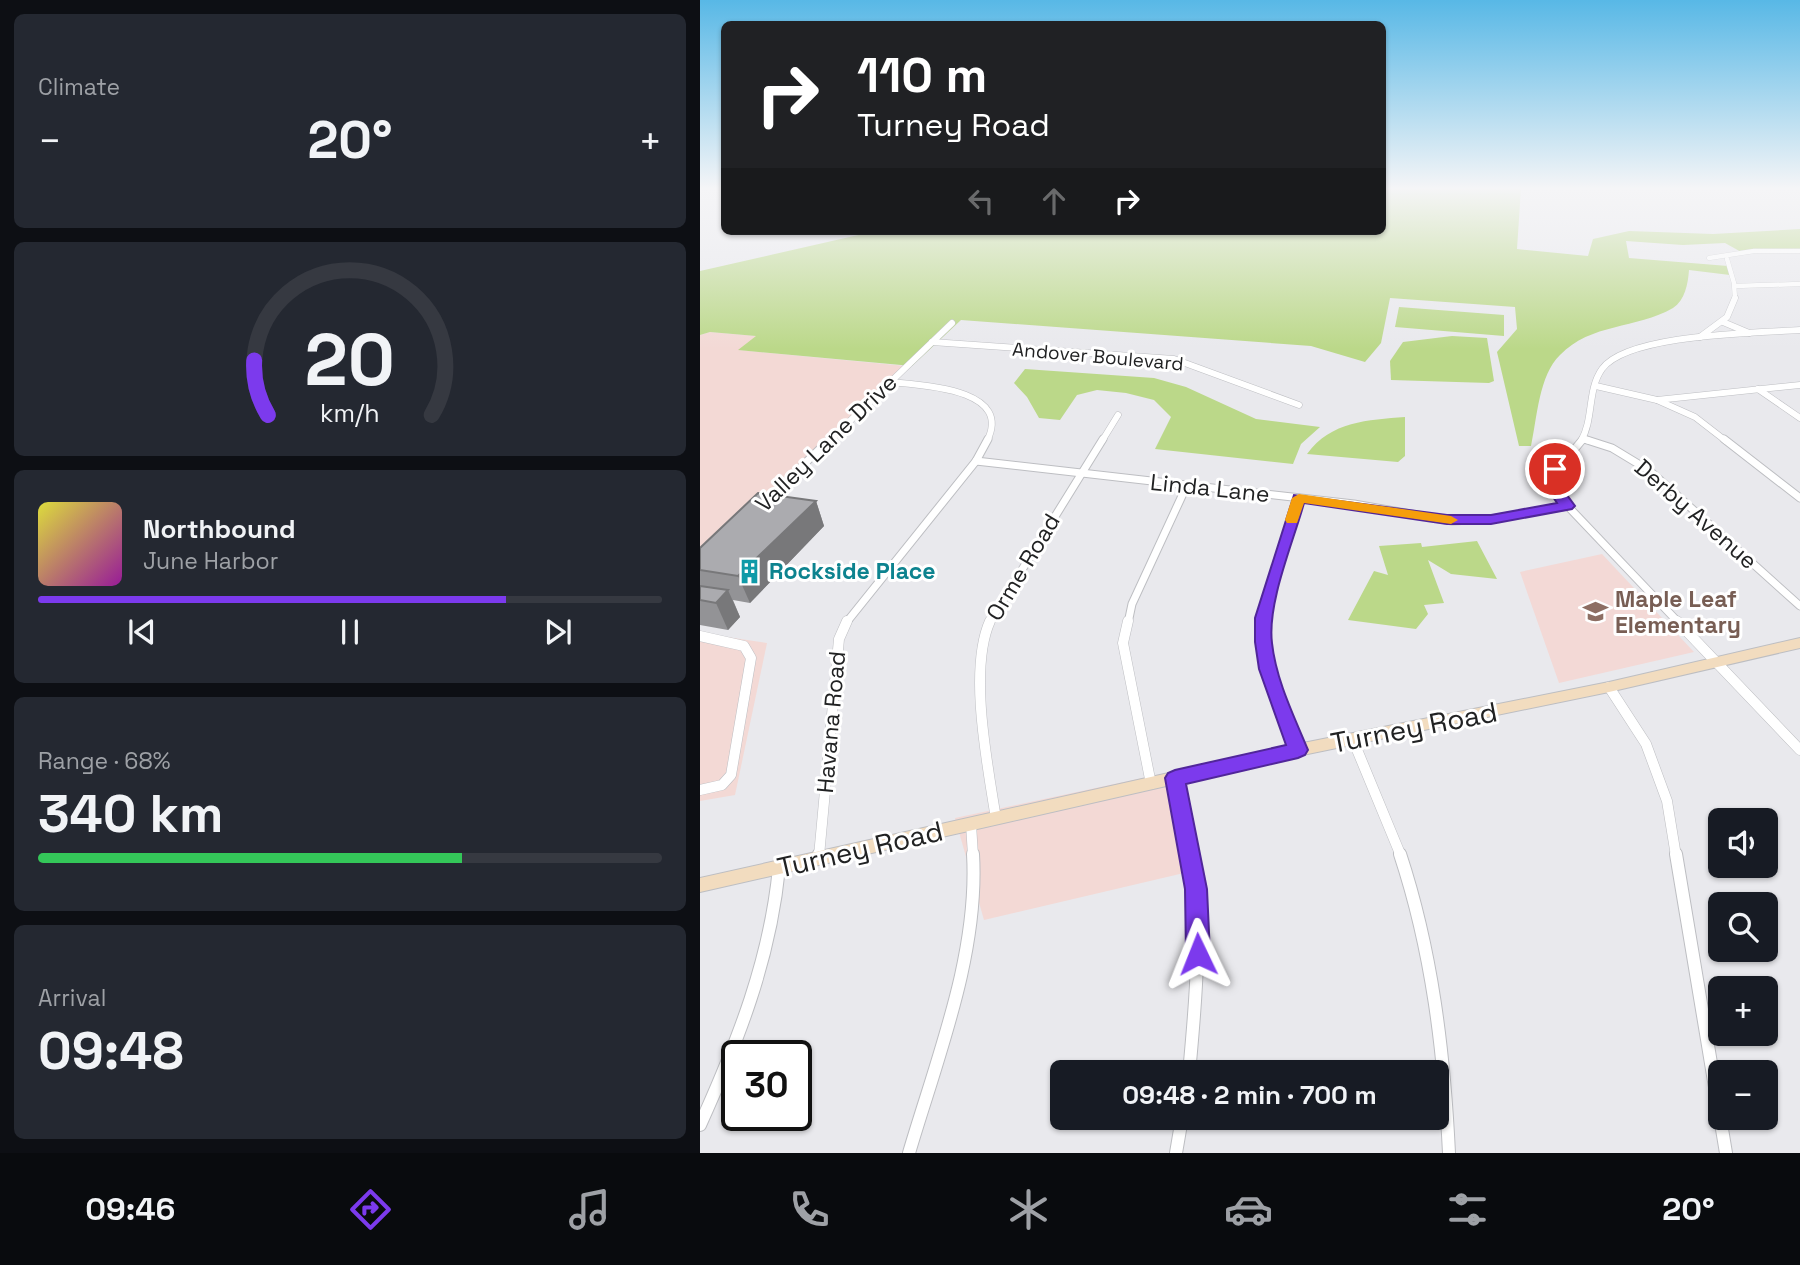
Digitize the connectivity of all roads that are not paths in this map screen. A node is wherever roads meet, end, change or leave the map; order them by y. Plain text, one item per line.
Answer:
1 (1800, 251) edge
2 (1709, 258) dead end
3 (1727, 259) junction
4 (1800, 284) edge
5 (1735, 286) junction
6 (1723, 322) junction
7 (952, 323) dead end
8 (1800, 330) edge
9 (1752, 334) junction
10 (1698, 339) junction
11 (932, 342) junction
12 (889, 382) junction
13 (1800, 385) edge
14 (1596, 386) junction
15 (1758, 389) junction
16 (1657, 400) junction
17 (1298, 405) dead end
18 (1118, 415) dead end
19 (1800, 418) edge
20 (1583, 439) junction
21 (976, 461) junction
22 (1080, 473) junction
23 (1187, 485) junction
24 (1299, 498) junction
25 (1800, 498) edge
26 (1567, 506) junction
27 (760, 507) edge
28 (1800, 606) edge
29 (700, 636) edge
30 (1800, 643) edge
31 (1717, 662) junction
32 (1609, 687) junction
33 (1353, 740) junction
34 (1298, 750) junction
35 (1800, 750) edge
36 (1175, 778) junction
37 (1151, 784) junction
38 (700, 790) edge
39 (996, 819) junction
40 (971, 824) junction
41 (819, 858) junction
42 (779, 868) junction
43 (700, 885) edge
44 (1190, 1060) edge
45 (700, 1125) edge
46 (1180, 1130) edge
47 (909, 1153) edge
48 (1176, 1153) edge
49 (1449, 1153) edge
50 (1726, 1153) edge

1 - 3 street
2 - 3 street
3 - 5 street
4 - 5 street
5 - 6 street
6 - 9 street
6 - 10 street
7 - 11 street, Valley Lane Drive
8 - 9 street
9 - 10 street
10 - 14 street
11 - 12 street, Valley Lane Drive
11 - 17 street, Andover Boulevard
12 - 21 street, Havana Road
12 - 27 street, Valley Lane Drive
13 - 15 street
14 - 16 street
14 - 20 street
15 - 16 street
15 - 19 street
16 - 25 street
18 - 22 street, Orme Road
20 - 26 street
20 - 28 street, Derby Avenue
21 - 22 street, Linda Lane
21 - 41 street, Havana Road
22 - 23 street, Linda Lane
22 - 39 street, Orme Road
23 - 24 street, Linda Lane
23 - 37 street
24 - 26 street, Linda Lane
24 - 34 street
26 - 31 street
29 - 38 street
30 - 31 main road, Turney Road
31 - 32 main road, Turney Road
31 - 35 street
32 - 33 main road, Turney Road
32 - 50 street
33 - 34 main road, Turney Road
33 - 49 street
34 - 36 main road, Turney Road
36 - 37 main road, Turney Road
36 - 44 street
37 - 39 main road, Turney Road
39 - 40 main road, Turney Road
40 - 41 main road, Turney Road
40 - 47 street
41 - 42 main road, Turney Road
42 - 43 main road, Turney Road
42 - 45 street
46 - 48 street

